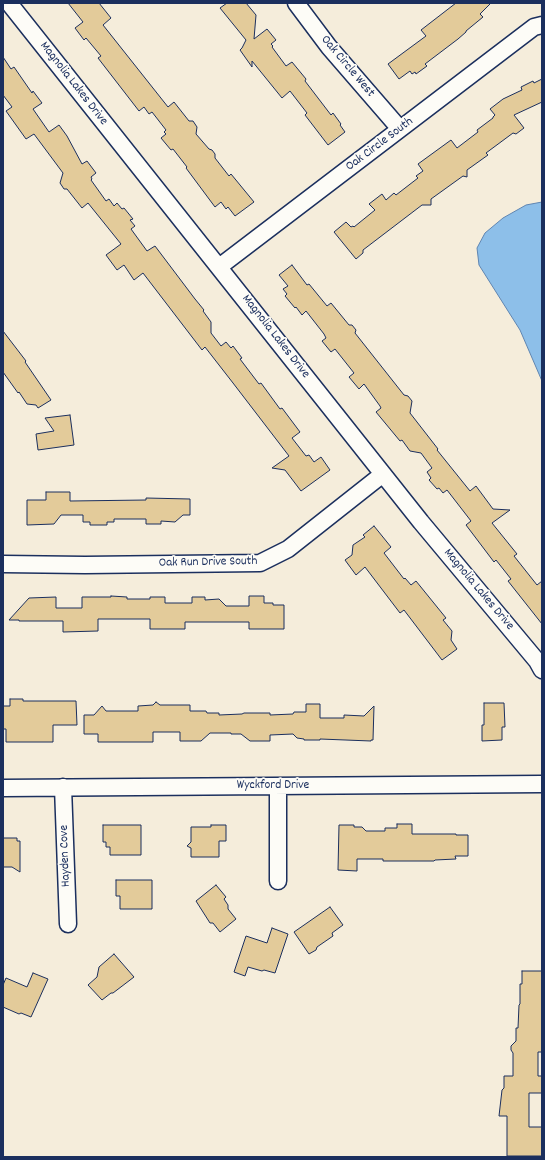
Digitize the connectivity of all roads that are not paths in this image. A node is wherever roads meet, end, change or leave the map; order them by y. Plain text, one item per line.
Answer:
1 (9, 3) edge
2 (296, 3) edge
3 (542, 25) edge
4 (400, 129) junction
5 (219, 267) junction
6 (383, 474) junction
7 (3, 564) edge
8 (542, 670) edge
9 (542, 784) edge
10 (278, 786) junction
11 (63, 787) junction
12 (3, 788) edge
13 (278, 881) dead end
14 (68, 924) dead end

1 - 5 street, Magnolia Lakes Drive
2 - 4 street, Oak Circle West
3 - 4 street, Oak Circle South
4 - 5 street, Oak Circle South
5 - 6 street, Magnolia Lakes Drive
6 - 7 street, Oak Run Drive South
6 - 8 street, Magnolia Lakes Drive
9 - 10 street, Wyckford Drive
10 - 11 street, Wyckford Drive
10 - 13 street
11 - 12 street, Wyckford Drive
11 - 14 street, Hayden Cove

